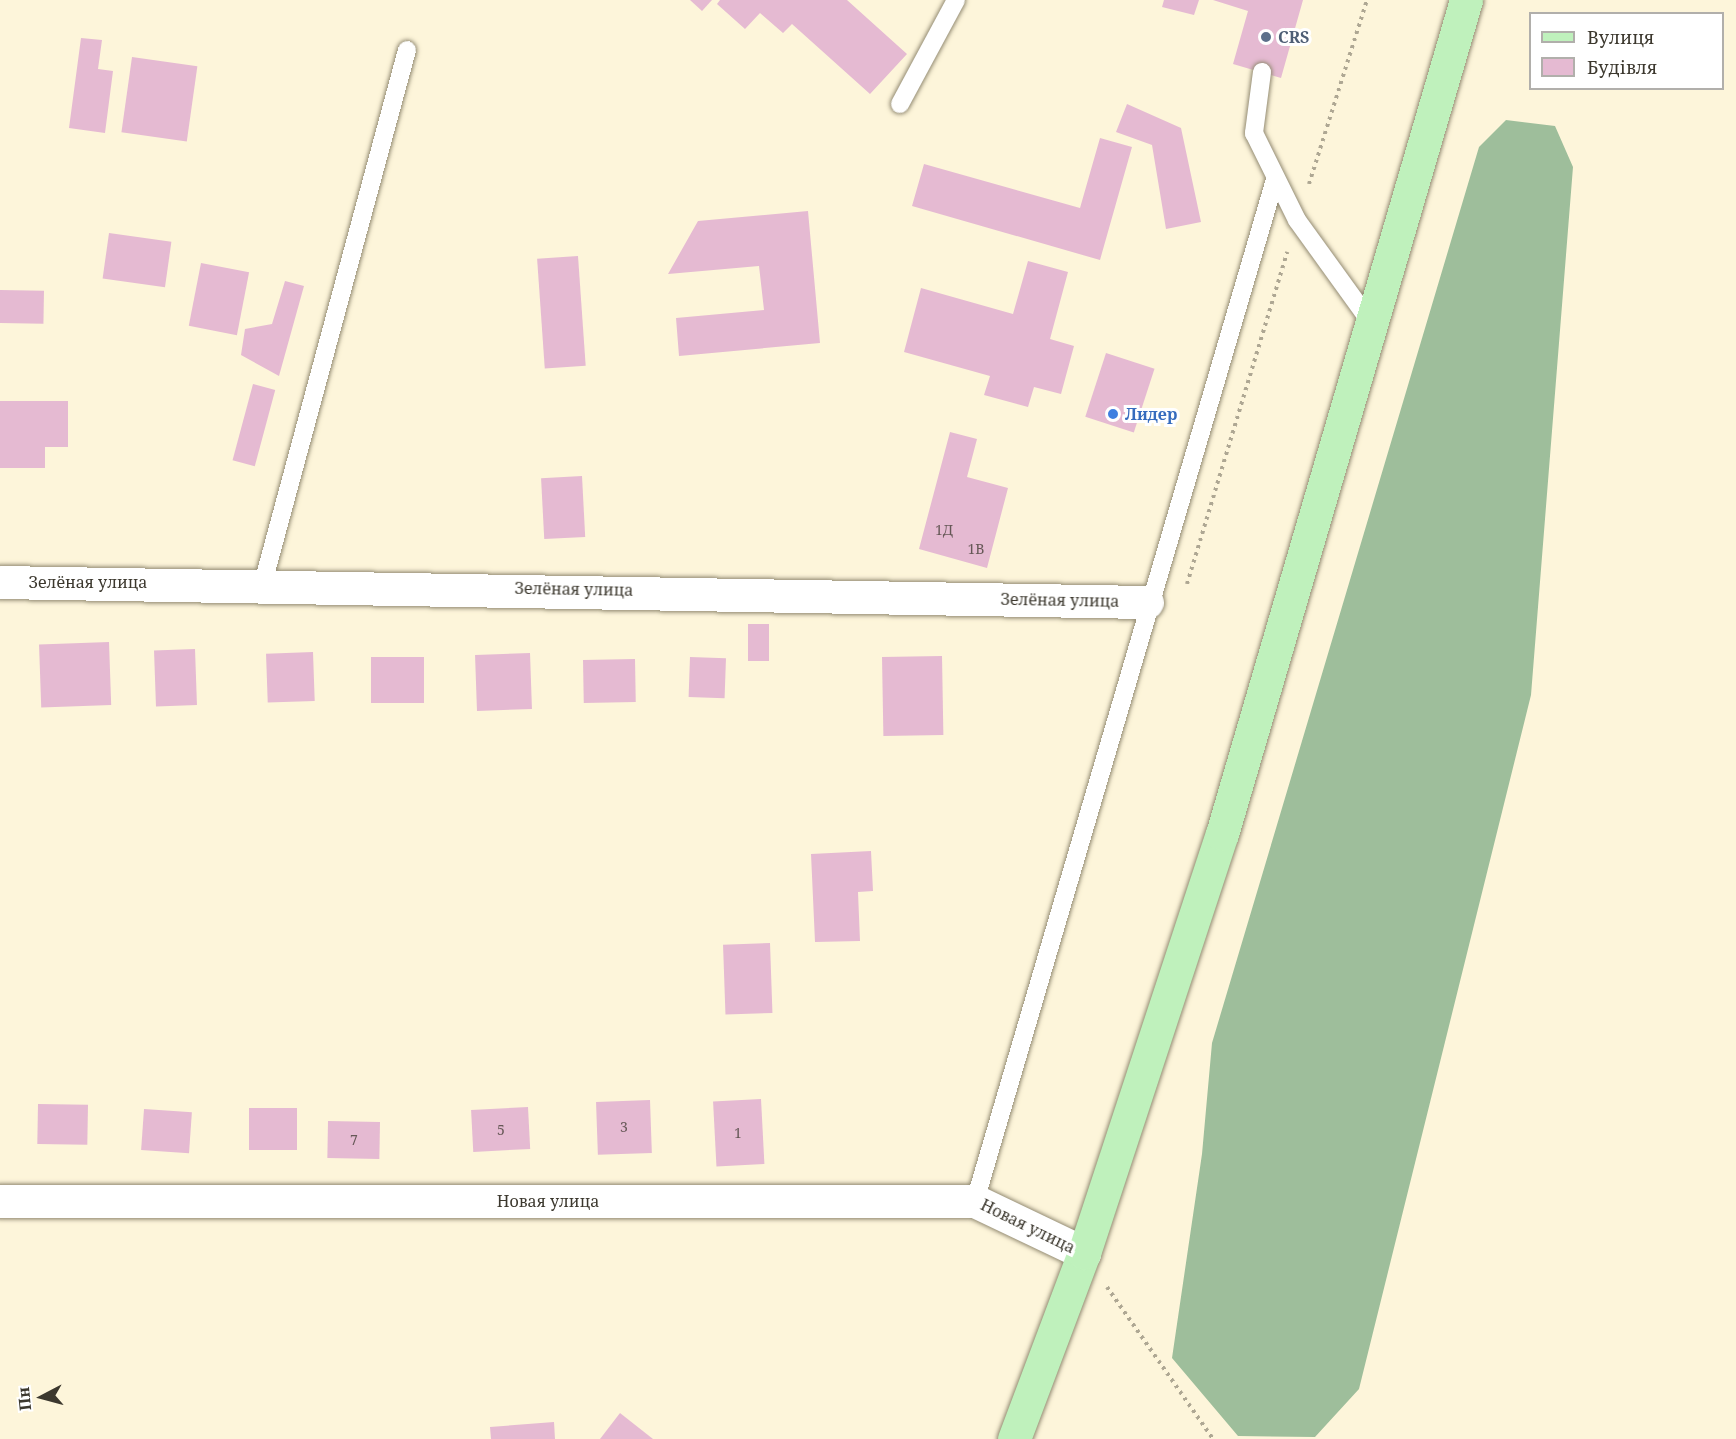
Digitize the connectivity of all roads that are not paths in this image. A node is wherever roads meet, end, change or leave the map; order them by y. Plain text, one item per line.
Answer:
1 (956, 0) edge
2 (1466, 0) edge
3 (407, 50) dead end
4 (1262, 72) dead end
5 (900, 104) dead end
6 (1275, 180) junction
7 (1372, 324) junction
8 (0, 582) edge
9 (263, 583) junction
10 (1148, 602) junction
11 (0, 1201) edge
12 (975, 1201) junction
13 (1084, 1253) junction
14 (1014, 1439) edge

1 - 5 lane
2 - 7 main road
3 - 9 lane
4 - 6 lane
6 - 7 lane
6 - 10 lane
7 - 13 main road
8 - 9 street, Зелёная улица
9 - 10 street, Зелёная улица
10 - 12 lane
11 - 12 street, Новая улица
12 - 13 street, Новая улица
13 - 14 main road

